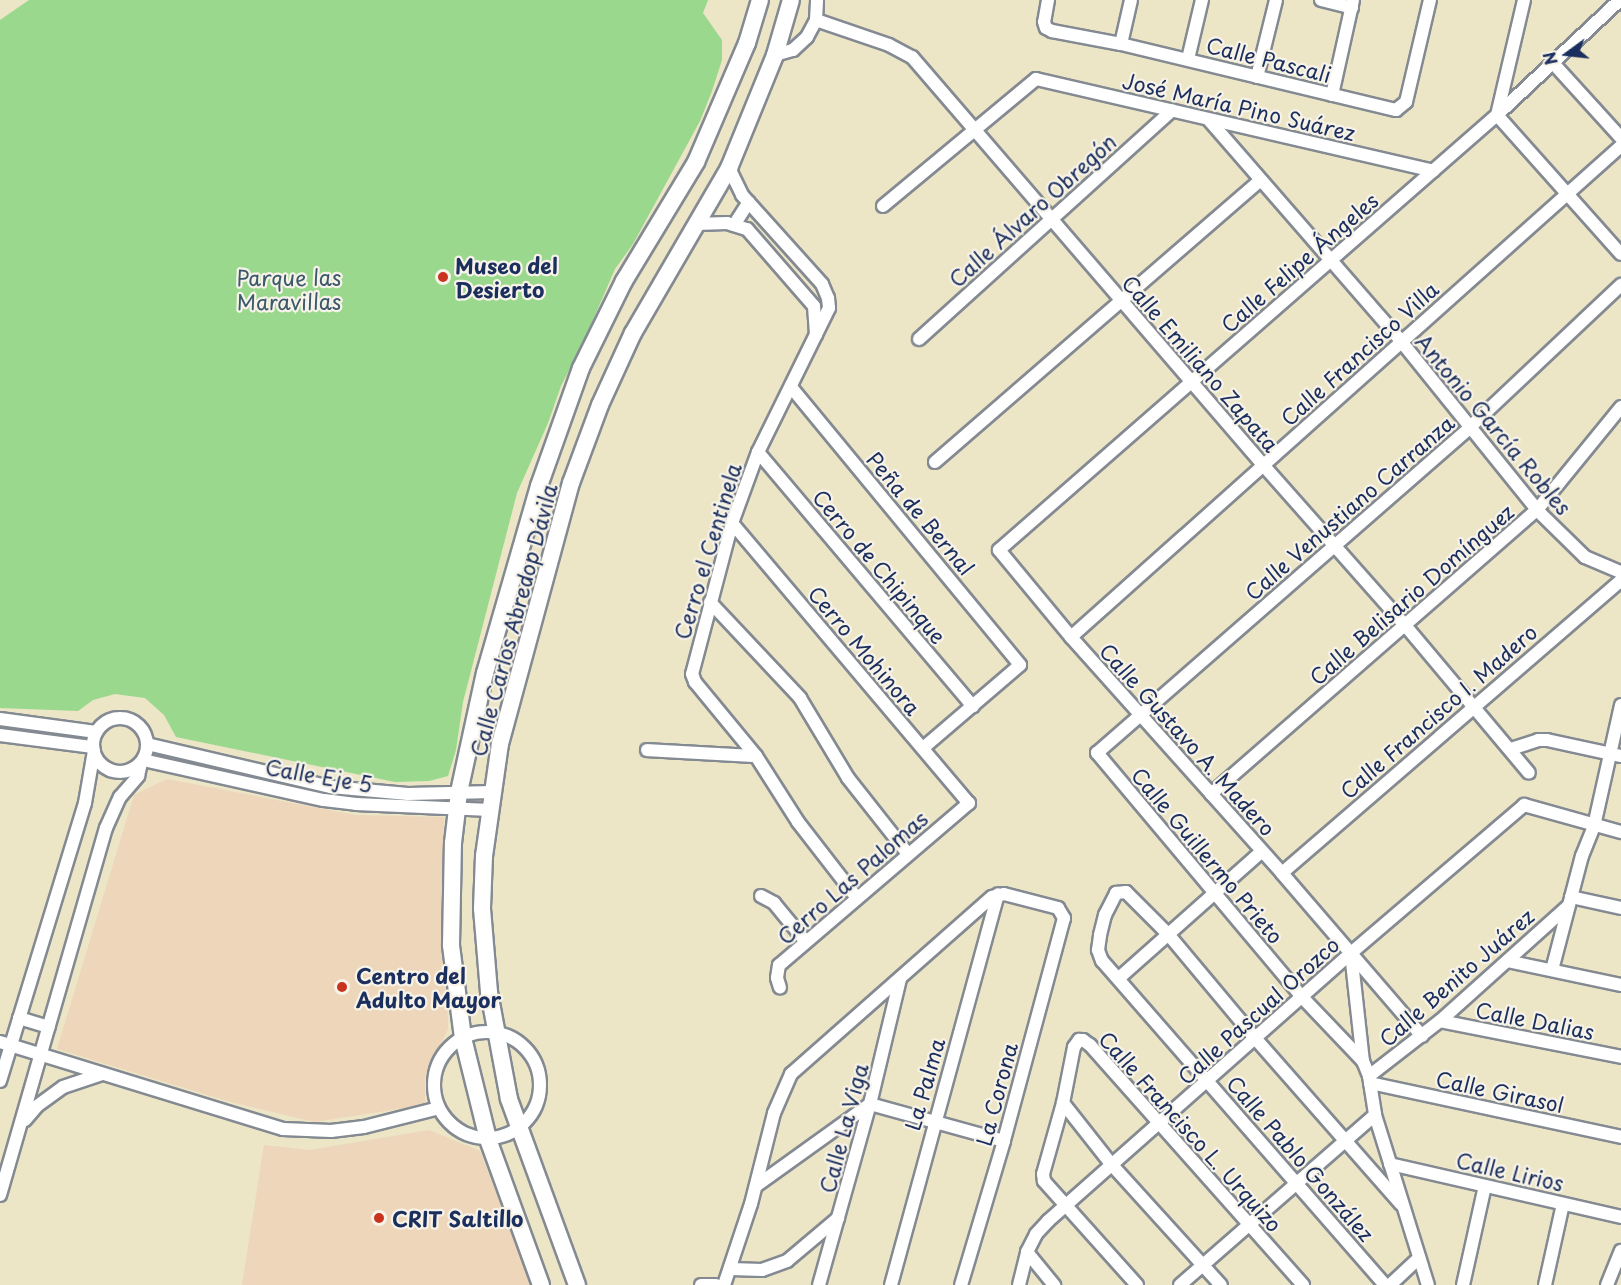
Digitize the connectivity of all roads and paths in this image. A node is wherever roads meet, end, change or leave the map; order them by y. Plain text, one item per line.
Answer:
1 (760, 0) edge
2 (790, 0) edge
3 (817, 0) edge
4 (1048, 0) edge
5 (1131, 0) edge
6 (1202, 0) edge
7 (1276, 0) edge
8 (1321, 0) edge
9 (1430, 0) edge
10 (1524, 0) edge
11 (1620, 0) edge
12 (1353, 4) edge
13 (816, 20) junction
14 (1121, 44) junction
15 (775, 55) junction
16 (1188, 59) junction
17 (1553, 63) junction
18 (1257, 76) junction
19 (1332, 95) junction
20 (1172, 110) junction
21 (1497, 115) junction
22 (1209, 120) junction
23 (975, 130) junction
24 (1621, 138) edge
25 (1621, 146) edge
26 (729, 168) junction
27 (1433, 171) junction
28 (1260, 180) junction
29 (1568, 194) junction
30 (749, 202) junction
31 (883, 206) dead end
32 (1052, 219) junction
33 (696, 224) junction
34 (734, 225) junction
35 (787, 244) junction
36 (1621, 254) edge
37 (774, 259) junction
38 (1330, 260) junction
39 (1621, 285) edge
40 (1120, 299) junction
41 (816, 336) junction
42 (919, 339) dead end
43 (1400, 340) junction
44 (1192, 382) junction
45 (791, 387) junction
46 (1621, 407) edge
47 (1469, 428) junction
48 (758, 452) junction
49 (935, 462) dead end
50 (1264, 466) junction
51 (1537, 510) junction
52 (732, 523) junction
53 (1334, 545) junction
54 (999, 550) joint
55 (1621, 572) edge
56 (1621, 580) edge
57 (710, 602) junction
58 (1404, 624) junction
59 (1071, 637) junction
60 (1621, 705) edge
61 (973, 706) junction
62 (1473, 706) junction
63 (1140, 715) junction
64 (0, 719) edge
65 (96, 732) junction
66 (0, 735) edge
67 (147, 744) junction
68 (923, 748) junction
69 (93, 749) junction
70 (1511, 749) junction
71 (647, 750) dead end
72 (1098, 753) joint
73 (1616, 755) edge
74 (756, 756) junction
75 (142, 762) junction
76 (1529, 773) dead end
77 (493, 792) junction
78 (1211, 794) junction
79 (458, 801) junction
80 (969, 803) joint
81 (490, 810) junction
82 (1594, 826) junction
83 (1621, 832) edge
84 (1262, 851) junction
85 (908, 854) junction
86 (1282, 873) junction
87 (1213, 892) junction
88 (998, 894) junction
89 (761, 896) dead end
90 (856, 898) junction
91 (1570, 901) junction
92 (1621, 908) edge
93 (1167, 934) junction
94 (806, 942) junction
95 (1351, 953) junction
96 (1507, 961) junction
97 (1552, 970) junction
98 (1119, 978) junction
99 (900, 979) junction
100 (1621, 985) edge
101 (780, 988) dead end
102 (1302, 996) junction
103 (19, 1018) junction
104 (1440, 1021) junction
105 (49, 1027) junction
106 (495, 1033) junction
107 (1422, 1036) junction
108 (463, 1038) junction
109 (1255, 1038) junction
110 (6, 1044) edge
111 (40, 1053) junction
112 (1621, 1057) edge
113 (1363, 1061) junction
114 (102, 1074) junction
115 (1369, 1079) junction
116 (1208, 1080) junction
117 (0, 1081) edge
118 (1063, 1103) junction
119 (870, 1104) junction
120 (439, 1108) junction
121 (1375, 1115) junction
122 (934, 1121) junction
123 (22, 1123) junction
124 (1159, 1123) junction
125 (519, 1128) junction
126 (1621, 1137) edge
127 (488, 1139) junction
128 (1004, 1141) junction
129 (1345, 1142) junction
130 (1390, 1164) junction
131 (1112, 1165) junction
132 (1297, 1183) junction
133 (756, 1186) junction
134 (1485, 1186) junction
135 (0, 1195) edge
136 (1066, 1204) junction
137 (1401, 1204) junction
138 (1563, 1204) junction
139 (839, 1217) junction
140 (1621, 1217) edge
141 (1250, 1226) junction
142 (1621, 1251) edge
143 (1027, 1252) junction
144 (1419, 1258) junction
145 (1204, 1265) junction
146 (732, 1269) junction
147 (541, 1285) edge
148 (577, 1285) edge
149 (701, 1285) edge
150 (716, 1285) edge
151 (724, 1285) edge
152 (819, 1285) edge
153 (891, 1285) edge
154 (960, 1285) edge
155 (1019, 1285) edge
156 (1054, 1285) edge
157 (1137, 1285) edge
158 (1180, 1285) edge
159 (1221, 1285) edge
160 (1303, 1285) edge
161 (1385, 1285) edge
162 (1390, 1285) edge
163 (1428, 1285) edge
164 (1463, 1285) edge
165 (1545, 1285) edge
166 (1607, 1285) edge

1 - 79 main road, Calle Carlos Abredop Dávila
2 - 15 main road, Calle Carlos Abredop Dávila
3 - 13 street
4 - 14 street, Calle Pascali
5 - 14 street
6 - 16 street
7 - 18 street
8 - 12 street
9 - 19 street, Calle Pascali
10 - 21 street
11 - 17 street, Calle Felipe Ángeles
12 - 19 street
13 - 15 street
13 - 23 street, Calle Emiliano Zapata
14 - 16 street, Calle Pascali
15 - 26 main road, Calle Carlos Abredop Dávila
16 - 18 street, Calle Pascali
17 - 21 street, Calle Felipe Ángeles
17 - 24 street
18 - 19 street, Calle Pascali
20 - 22 street, José María Pino Suárez
20 - 23 street, José María Pino Suárez
20 - 32 street, Calle Álvaro Obregón
21 - 27 street, Calle Felipe Ángeles
21 - 29 street
22 - 27 street, José María Pino Suárez
22 - 28 street, Antonio García Robles
23 - 31 street
23 - 32 street, Calle Emiliano Zapata
25 - 29 street, Calle Francisco Villa
26 - 30 street
26 - 33 main road, Calle Carlos Abredop Dávila
27 - 38 street, Calle Felipe Ángeles
28 - 38 street, Antonio García Robles
28 - 40 street
29 - 36 street
29 - 43 street, Calle Francisco Villa
30 - 34 street
30 - 35 street
32 - 40 street, Calle Emiliano Zapata
32 - 42 street, Calle Álvaro Obregón
33 - 34 street
33 - 77 main road, Calle Carlos Abredop Dávila
34 - 37 street
35 - 37 street
35 - 41 street, Cerro el Centinela
37 - 41 street
38 - 43 street, Antonio García Robles
38 - 44 street, Calle Felipe Ángeles
39 - 47 street, Calle Venustiano Carranza
40 - 44 street, Calle Emiliano Zapata
40 - 49 street
41 - 45 street, Cerro el Centinela
43 - 47 street, Antonio García Robles
43 - 50 street, Calle Francisco Villa
44 - 50 street, Calle Emiliano Zapata
44 - 54 street, Calle Felipe Ángeles
45 - 48 street, Cerro el Centinela
45 - 61 street, Peña de Bernal
46 - 51 street, Calle Belisario Domínguez
47 - 51 street, Antonio García Robles
47 - 53 street, Calle Venustiano Carranza
48 - 52 street, Cerro el Centinela
48 - 61 street, Cerro de Chipinque
50 - 53 street, Calle Emiliano Zapata
50 - 59 street, Calle Francisco Villa
51 - 55 street, Antonio García Robles
51 - 58 street, Calle Belisario Domínguez
52 - 57 street, Cerro el Centinela
52 - 68 street, Cerro Mohinora
53 - 58 street, Calle Emiliano Zapata
53 - 63 street, Calle Venustiano Carranza
54 - 59 street, Calle Gustavo A. Madero
56 - 62 street, Calle Francisco I. Madero
57 - 74 street, Cerro el Centinela
57 - 85 street
58 - 62 street, Calle Emiliano Zapata
58 - 78 street, Calle Belisario Domínguez
59 - 63 street, Calle Gustavo A. Madero
60 - 73 street
61 - 68 street
62 - 70 street, Calle Emiliano Zapata
62 - 86 street, Calle Francisco I. Madero
63 - 72 street, Calle Venustiano Carranza
63 - 78 street, Calle Gustavo A. Madero
64 - 65 street
65 - 67 street
65 - 69 street
66 - 69 street
67 - 75 street
67 - 79 street, Calle Eje 5
68 - 80 street, Cerro Mohinora
69 - 75 street
69 - 103 street
70 - 73 street
70 - 76 street, Calle Emiliano Zapata
71 - 74 street
72 - 87 street, Calle Guillermo Prieto
73 - 82 street
74 - 90 street
75 - 79 street, Calle Eje 5
75 - 105 street
77 - 79 street, Calle Eje 5
77 - 81 main road, Calle Carlos Abredop Dávila
78 - 84 street, Calle Gustavo A. Madero
79 - 81 street, Calle Eje 5
79 - 108 main road, Calle Carlos Abredop Dávila
80 - 85 street, Cerro Las Palomas
81 - 106 main road, Calle Carlos Abredop Dávila
82 - 83 street
82 - 91 street
82 - 95 street, Calle Pascual Orozco
84 - 86 street, Calle Gustavo A. Madero
84 - 87 street
85 - 90 street, Cerro Las Palomas
86 - 95 street, Calle Gustavo A. Madero
87 - 93 street
87 - 102 street, Calle Guillermo Prieto
88 - 99 street
88 - 122 street, La Palma
88 - 128 street, La Corona
89 - 94 street
90 - 94 street, Cerro Las Palomas
91 - 92 street
91 - 96 street, Calle Benito Juárez
91 - 97 street
93 - 98 street
93 - 98 street, Calle Pablo González
93 - 109 street
94 - 101 street, Cerro Las Palomas
95 - 102 street, Calle Pascual Orozco
95 - 107 street, Calle Gustavo A. Madero
95 - 113 street
96 - 97 street
96 - 104 street, Calle Benito Juárez
97 - 100 street
98 - 116 street, Calle Pablo González
99 - 119 street, Calle La Viga
99 - 133 street
102 - 109 street, Calle Pascual Orozco
102 - 113 street, Calle Guillermo Prieto
103 - 105 street
103 - 110 street
104 - 107 street, Calle Benito Juárez
104 - 112 street, Calle Dalias
105 - 111 street
106 - 108 street
106 - 125 main road, Calle Carlos Abredop Dávila
106 - 125 street
107 - 115 street, Calle Benito Juárez
108 - 120 street
108 - 127 main road, Calle Carlos Abredop Dávila
109 - 116 street, Calle Pascual Orozco
109 - 129 street
110 - 111 street
110 - 117 street
111 - 114 street
111 - 123 street
113 - 115 street
114 - 120 street
114 - 123 street
115 - 121 street
115 - 126 street, Calle Girasol
116 - 124 street, Calle Pascual Orozco
116 - 132 street, Calle Pablo González
118 - 124 street, Calle Francisco L. Urquizo
118 - 131 street
118 - 136 street
119 - 122 street
119 - 133 street
119 - 139 street, Calle La Viga
120 - 127 street
121 - 129 street
121 - 130 street
122 - 128 street
122 - 153 street, La Palma
123 - 135 street
124 - 131 street, Calle Pascual Orozco
124 - 141 street, Calle Francisco L. Urquizo
125 - 127 street
125 - 148 main road, Calle Carlos Abredop Dávila
127 - 147 main road, Calle Carlos Abredop Dávila
128 - 154 street, La Corona
129 - 132 street
129 - 137 street
130 - 134 street, Calle Lirios
130 - 137 street
131 - 136 street, Calle Pascual Orozco
131 - 145 street
132 - 141 street
132 - 161 street, Calle Pablo González
133 - 146 street
134 - 138 street, Calle Lirios
134 - 164 street
136 - 143 street, Calle Pascual Orozco
136 - 157 street
137 - 144 street
138 - 140 street, Calle Lirios
138 - 165 street
139 - 146 street
139 - 152 street, Calle La Viga
141 - 145 street
141 - 160 street, Calle Francisco L. Urquizo
142 - 166 street
143 - 155 street
143 - 156 street
144 - 162 street
144 - 163 street
145 - 158 street
145 - 159 street
146 - 151 street
149 - 150 street

